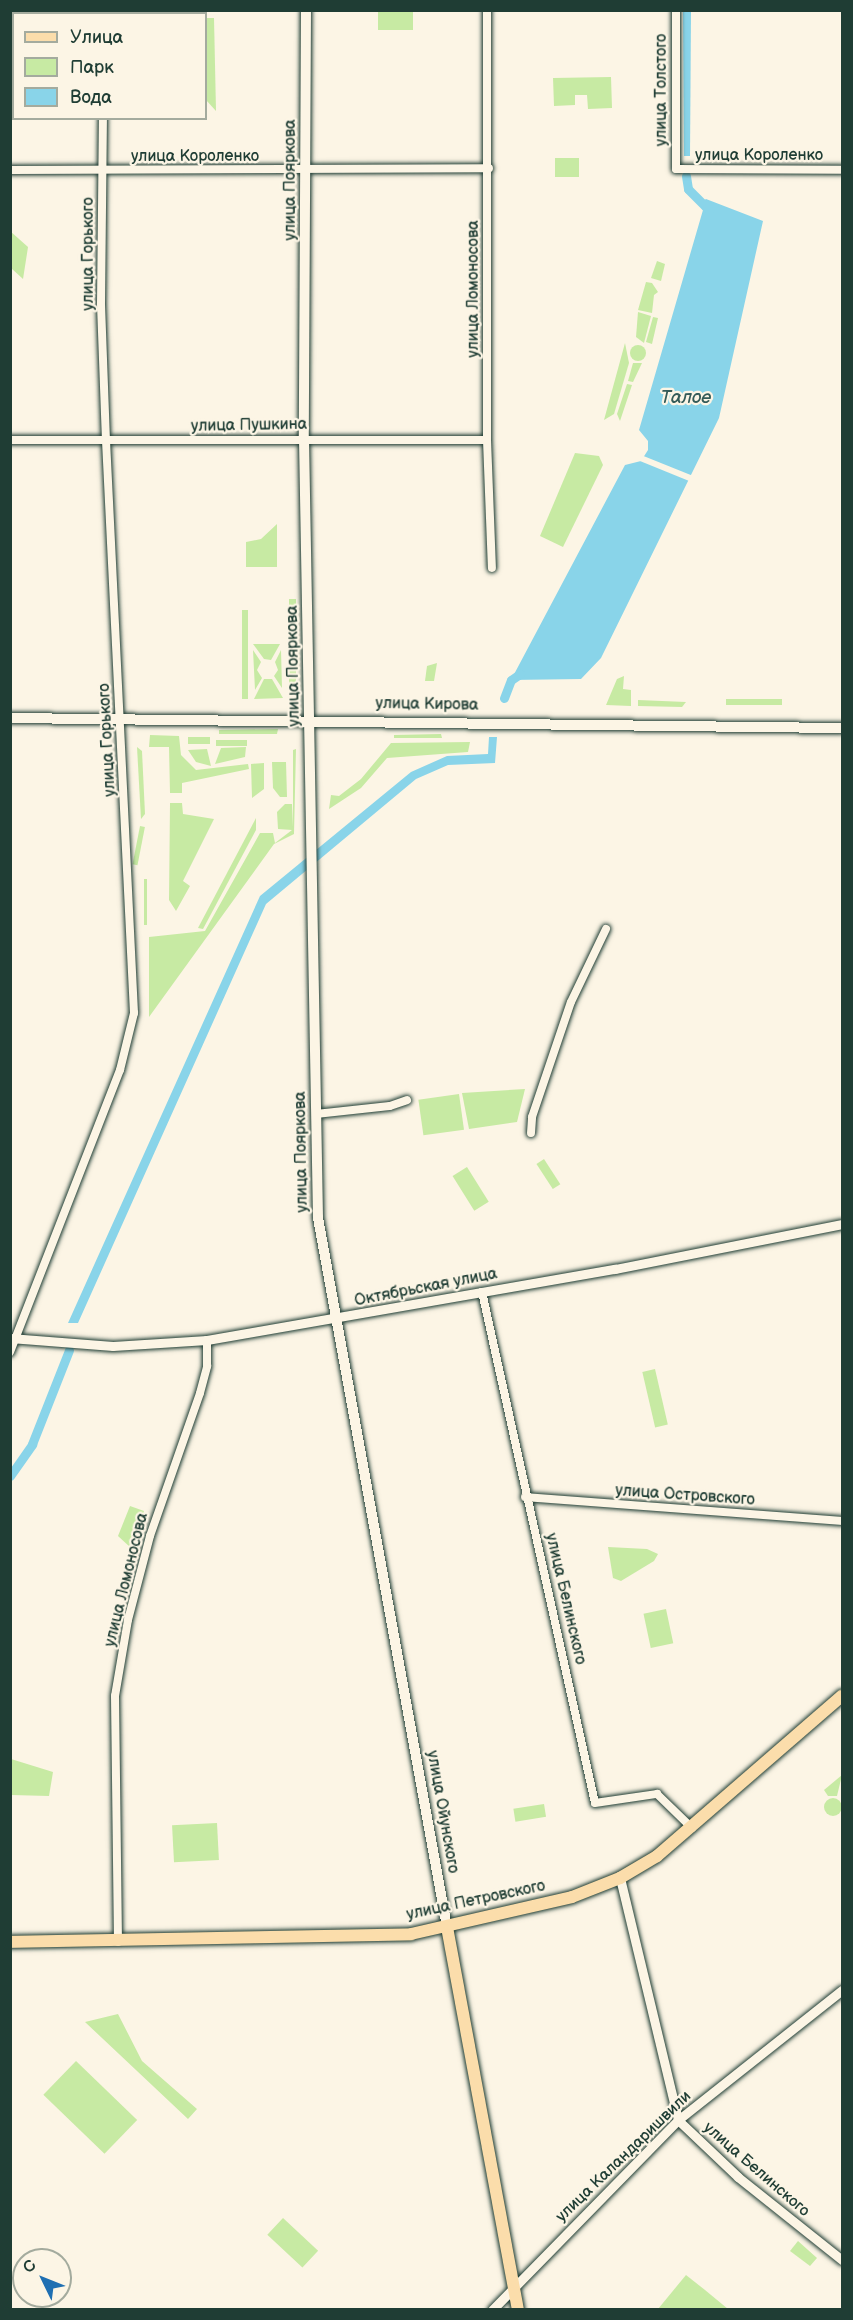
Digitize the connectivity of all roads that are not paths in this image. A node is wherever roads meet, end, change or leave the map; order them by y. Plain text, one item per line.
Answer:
1 (306, 10) edge
2 (487, 10) edge
3 (676, 10) edge
4 (103, 120) edge
5 (306, 168) junction
6 (489, 168) junction
7 (10, 170) edge
8 (676, 170) joint
9 (843, 170) edge
10 (102, 171) junction
11 (304, 439) junction
12 (10, 440) edge
13 (487, 440) junction
14 (106, 441) junction
15 (492, 568) dead end
16 (10, 718) edge
17 (120, 720) junction
18 (311, 720) junction
19 (843, 728) edge
20 (606, 929) dead end
21 (406, 1100) dead end
22 (316, 1114) junction
23 (531, 1133) dead end
24 (843, 1224) edge
25 (482, 1292) junction
26 (334, 1320) junction
27 (13, 1338) edge
28 (207, 1340) junction
29 (10, 1352) edge
30 (525, 1497) junction
31 (843, 1521) edge
32 (843, 1696) edge
33 (693, 1828) junction
34 (620, 1878) junction
35 (447, 1927) junction
36 (10, 1942) edge
37 (118, 1942) junction
38 (843, 1990) edge
39 (678, 2120) junction
40 (843, 2260) edge
41 (514, 2288) junction
42 (492, 2310) edge
43 (518, 2310) edge

1 - 5 main road, улица Пояркова
2 - 6 street, улица Ломоносова
3 - 8 street, улица Толстого
4 - 10 street, улица Горького
5 - 6 street, улица Короленко
5 - 10 street, улица Короленко
5 - 11 main road, улица Пояркова
6 - 13 street, улица Ломоносова
7 - 10 street, улица Короленко
8 - 9 street, улица Короленко
10 - 14 street, улица Горького
11 - 13 street, улица Пушкина
11 - 14 street, улица Пушкина
11 - 18 main road, улица Пояркова
12 - 14 street, улица Пушкина
13 - 15 street, улица Ломоносова
14 - 17 street, улица Горького
16 - 17 main road, улица Кирова
17 - 18 main road, улица Кирова
17 - 27 street, улица Горького
18 - 19 main road, улица Кирова
18 - 22 main road, улица Пояркова
20 - 23 street
21 - 22 street
22 - 26 main road, улица Пояркова
24 - 25 street, Октябрьская улица
25 - 26 street, Октябрьская улица
25 - 30 street, улица Белинского
26 - 28 street, Октябрьская улица
26 - 35 main road, улица Ойунского
27 - 28 street, Октябрьская улица
27 - 29 street, улица Горького
28 - 37 street, улица Ломоносова
30 - 31 street, улица Островского
30 - 33 street, улица Белинского
32 - 33 main road, улица Петровского
33 - 34 main road, улица Петровского
34 - 35 main road, улица Петровского
34 - 39 street, улица Белинского
35 - 37 main road, улица Петровского
35 - 41 main road, улица Ойунского
36 - 37 main road, улица Петровского
38 - 39 street, улица Каландаришвили
39 - 40 street, улица Белинского
39 - 41 street, улица Каландаришвили
41 - 42 street, улица Каландаришвили
41 - 43 main road, улица Ойунского

